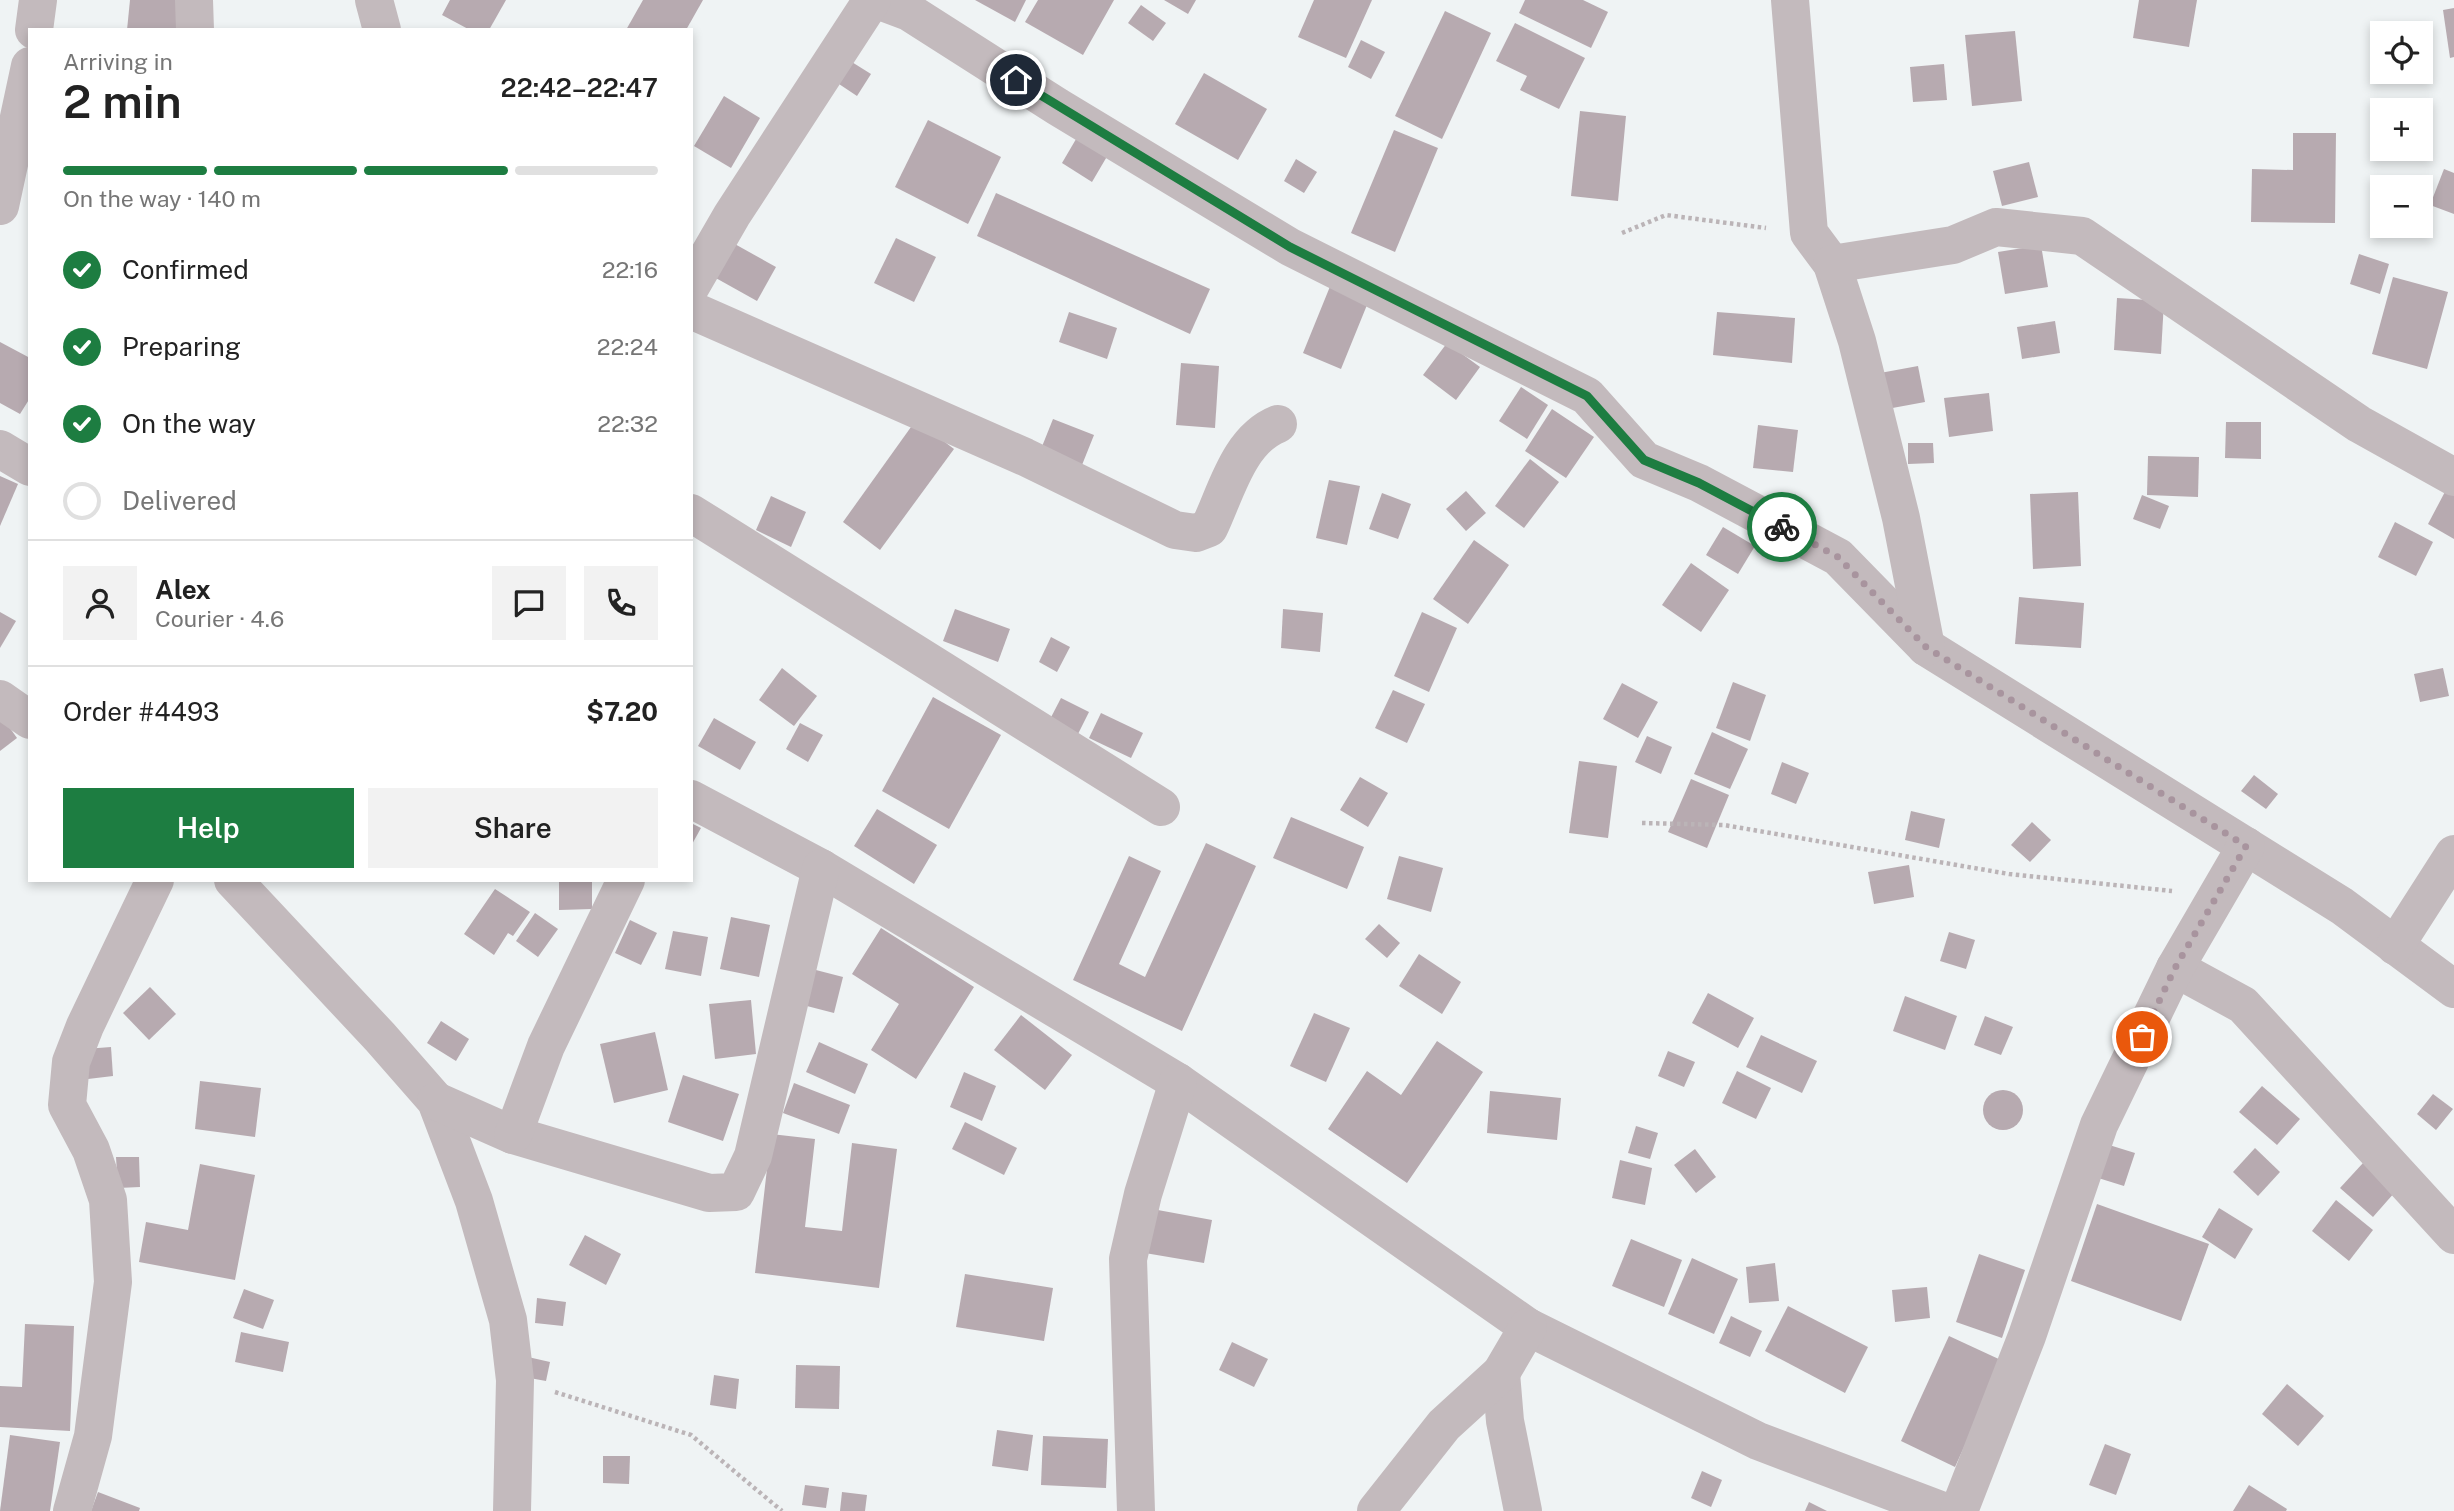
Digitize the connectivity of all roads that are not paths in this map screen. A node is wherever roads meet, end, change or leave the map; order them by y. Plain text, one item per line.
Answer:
1 (38, 0) edge
2 (194, 0) edge
3 (374, 0) edge
4 (1790, 0) edge
5 (893, 3) edge
6 (34, 28) edge
7 (195, 28) edge
8 (381, 28) edge
9 (28, 75) edge
10 (0, 206) edge
11 (1832, 264) junction
12 (693, 283) edge
13 (693, 311) edge
14 (1278, 424) dead end
15 (0, 449) edge
16 (28, 466) edge
17 (2454, 477) edge
18 (693, 514) edge
19 (1926, 647) junction
20 (0, 699) edge
21 (28, 719) edge
22 (693, 800) edge
23 (1161, 807) dead end
24 (2246, 846) junction
25 (2454, 854) edge
26 (821, 868) junction
27 (154, 882) edge
28 (235, 882) edge
29 (625, 882) edge
30 (2395, 946) junction
31 (2175, 968) junction
32 (2454, 989) edge
33 (1178, 1082) junction
34 (436, 1101) junction
35 (513, 1135) junction
36 (2454, 1235) edge
37 (1528, 1327) junction
38 (1502, 1373) junction
39 (72, 1511) edge
40 (512, 1511) edge
41 (1136, 1511) edge
42 (1376, 1511) edge
43 (1523, 1511) edge
44 (1944, 1511) edge
45 (1959, 1511) edge

1 - 6 street
2 - 7 street
3 - 8 street
4 - 11 street
5 - 12 street
5 - 19 street
9 - 10 street
11 - 17 street
11 - 19 street
13 - 14 street
15 - 16 street
18 - 23 street
19 - 24 street
20 - 21 street
22 - 26 street
24 - 30 street
24 - 31 street
25 - 30 street
26 - 33 street
26 - 35 street
27 - 39 street
28 - 34 street
29 - 35 street
30 - 32 street
31 - 36 street
31 - 45 street
33 - 37 street
33 - 41 street
34 - 35 street
34 - 40 street
37 - 38 street
37 - 44 street
38 - 42 street
38 - 43 street

